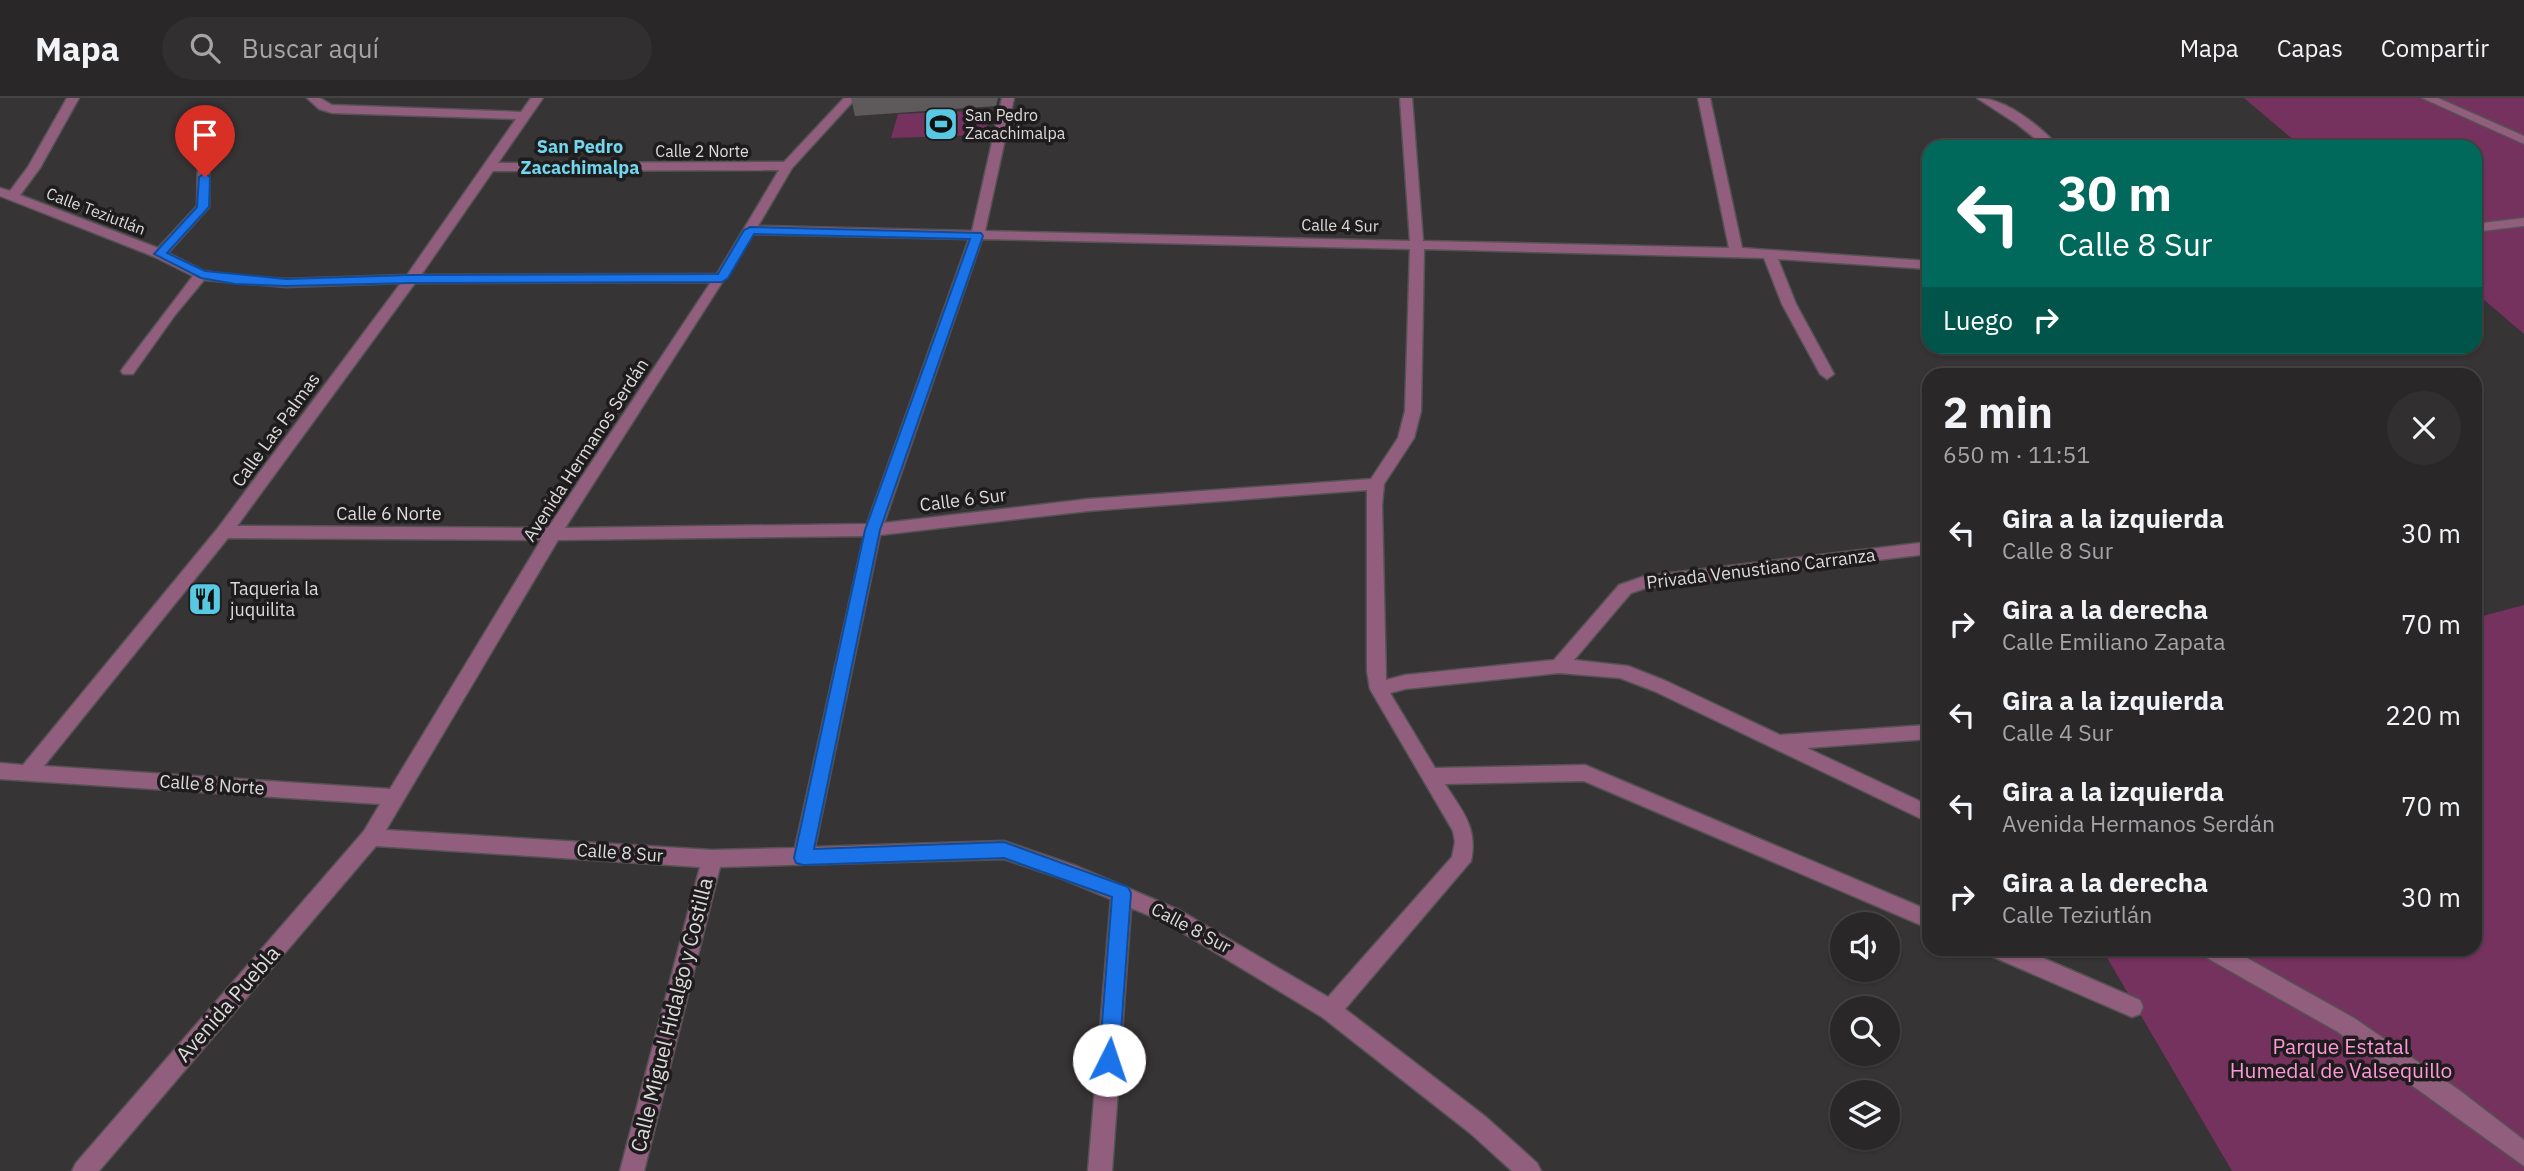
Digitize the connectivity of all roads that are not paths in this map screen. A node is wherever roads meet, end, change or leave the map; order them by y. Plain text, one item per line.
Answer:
1 (72, 98) edge
2 (313, 98) edge
3 (537, 98) edge
4 (850, 98) edge
5 (1008, 98) edge
6 (1406, 98) edge
7 (1704, 98) edge
8 (1983, 98) edge
9 (2428, 98) edge
10 (205, 113) dead end
11 (524, 116) junction
12 (2044, 140) edge
13 (2524, 141) edge
14 (787, 166) junction
15 (491, 167) junction
16 (6, 195) edge
17 (2524, 222) edge
18 (2482, 227) edge
19 (750, 230) junction
20 (977, 236) junction
21 (1417, 244) junction
22 (1735, 252) junction
23 (160, 254) junction
24 (1770, 255) junction
25 (1922, 265) edge
26 (201, 275) junction
27 (722, 278) junction
28 (411, 279) junction
29 (128, 371) dead end
30 (1827, 374) dead end
31 (1376, 484) junction
32 (873, 530) junction
33 (224, 532) junction
34 (553, 534) junction
35 (1922, 549) edge
36 (1559, 666) junction
37 (1379, 689) junction
38 (1922, 732) edge
39 (1777, 742) junction
40 (0, 771) edge
41 (28, 772) junction
42 (1430, 776) junction
43 (395, 797) junction
44 (1922, 811) edge
45 (371, 837) junction
46 (803, 858) junction
47 (712, 859) junction
48 (1122, 893) junction
49 (1922, 916) edge
50 (2014, 956) edge
51 (2223, 956) edge
52 (2132, 1007) dead end
53 (1330, 1010) junction
54 (2524, 1154) edge
55 (94, 1165) edge
56 (632, 1171) edge
57 (1100, 1171) edge
58 (1529, 1171) edge

1 - 16 street
2 - 11 street
3 - 11 street, Calle Las Palmas
4 - 14 street, Avenida Hermanos Serdán
5 - 20 street
6 - 21 street
7 - 22 street
8 - 12 street
9 - 13 street
10 - 23 street
11 - 15 street, Calle Las Palmas
14 - 15 street, Calle 2 Norte
14 - 19 street, Avenida Hermanos Serdán
15 - 28 street, Calle Las Palmas
16 - 23 street, Calle Teziutlán
17 - 18 street
19 - 20 street, Calle 4 Sur
19 - 27 street, Avenida Hermanos Serdán
20 - 21 street, Calle 4 Sur
20 - 32 street
21 - 22 street, Calle 4 Sur
21 - 31 street
22 - 24 street, Calle 4 Sur
23 - 26 street, Calle Teziutlán
24 - 25 street, Calle 4 Sur
24 - 30 street
26 - 28 street, Calle Teziutlán
26 - 29 street
27 - 28 street, Calle Teziutlán
27 - 34 street, Avenida Hermanos Serdán
28 - 33 street, Calle Las Palmas
31 - 32 street, Calle 6 Sur
31 - 37 street
32 - 34 street, Calle 6 Sur
32 - 46 street
33 - 34 street, Calle 6 Norte
33 - 41 street, Calle Las Palmas
34 - 43 street, Avenida Hermanos Serdán
35 - 36 street, Privada Venustiano Carranza
36 - 37 street
36 - 39 street
37 - 42 street
38 - 39 street
39 - 44 street
40 - 41 street, Calle 8 Norte
41 - 43 street, Calle 8 Norte
42 - 49 street
42 - 53 street
43 - 45 street, Avenida Hermanos Serdán
45 - 47 street, Calle 8 Sur
45 - 55 street, Avenida Puebla
46 - 47 street, Calle 8 Sur
46 - 48 street, Calle 8 Sur
47 - 56 street, Calle Miguel Hidalgo y Costilla
48 - 53 street, Calle 8 Sur
48 - 57 street
50 - 52 street
51 - 54 street
53 - 58 street, Calle 8 Sur

